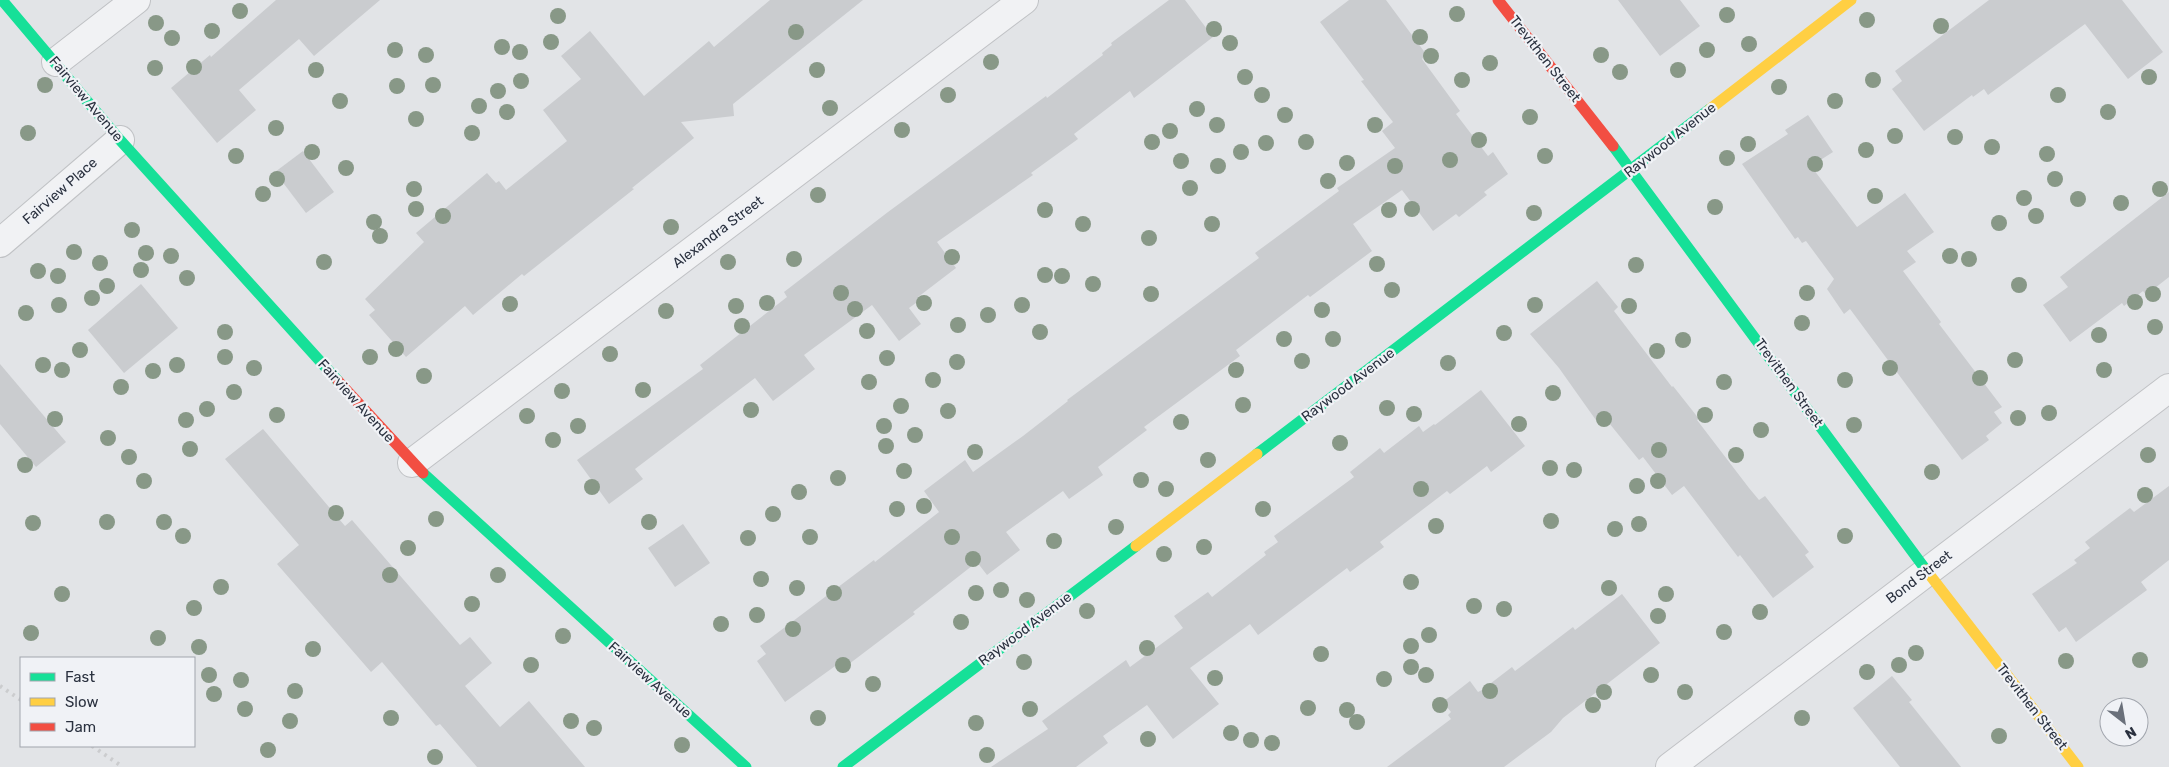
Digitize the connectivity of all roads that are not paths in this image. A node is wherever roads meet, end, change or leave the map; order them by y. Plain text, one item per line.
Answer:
1 (2, 0) edge
2 (136, 0) edge
3 (1024, 0) edge
4 (1498, 0) edge
5 (1851, 0) edge
6 (56, 62) junction
7 (120, 140) junction
8 (1632, 170) junction
9 (0, 243) edge
10 (2169, 388) edge
11 (412, 463) junction
12 (1927, 571) junction
13 (746, 767) edge
14 (843, 767) edge
15 (1670, 767) edge
16 (2078, 767) edge

1 - 6 street, Fairview Avenue
2 - 6 street
3 - 11 street, Alexandra Street
4 - 8 street, Trevithen Street
5 - 8 street, Raywood Avenue
6 - 7 street, Fairview Avenue
7 - 9 street, Fairview Place
7 - 11 street, Fairview Avenue
8 - 12 street, Trevithen Street
8 - 14 street, Raywood Avenue
10 - 12 street, Bond Street
11 - 13 street, Fairview Avenue
12 - 15 street, Bond Street
12 - 16 street, Trevithen Street

